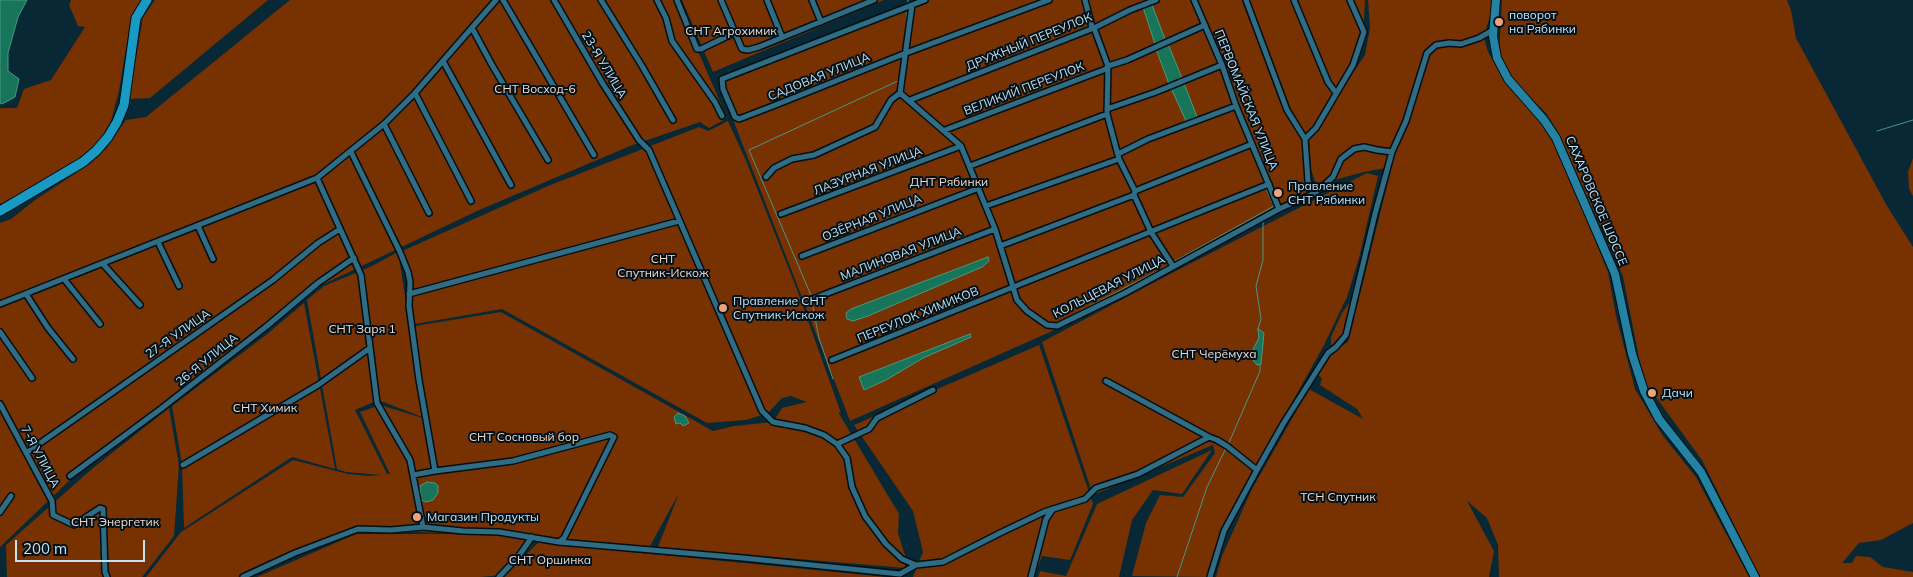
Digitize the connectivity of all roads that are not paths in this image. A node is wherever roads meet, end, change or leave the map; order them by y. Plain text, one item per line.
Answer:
1 (147, 0) edge
2 (496, 0) edge
3 (504, 0) edge
4 (554, 0) edge
5 (601, 0) edge
6 (657, 0) edge
7 (676, 0) edge
8 (721, 0) edge
9 (767, 0) edge
10 (812, 0) edge
11 (859, 0) edge
12 (874, 0) edge
13 (925, 0) edge
14 (1048, 0) edge
15 (1085, 0) edge
16 (1156, 0) edge
17 (1194, 0) edge
18 (1246, 0) edge
19 (1294, 0) edge
20 (1350, 0) edge
21 (1496, 0) edge
22 (912, 5) junction
23 (861, 6) junction
24 (821, 22) junction
25 (1205, 26) junction
26 (472, 28) junction
27 (1094, 28) junction
28 (1493, 30) junction
29 (734, 33) junction
30 (782, 37) junction
31 (906, 53) junction
32 (443, 61) junction
33 (1222, 65) junction
34 (1108, 66) junction
35 (415, 93) junction
36 (900, 93) junction
37 (1336, 93) junction
38 (910, 100) junction
39 (1236, 106) junction
40 (1107, 112) junction
41 (722, 116) dead end
42 (673, 120) dead end
43 (384, 124) junction
44 (944, 130) junction
45 (1305, 139) junction
46 (1252, 144) junction
47 (961, 146) junction
48 (351, 152) junction
49 (1392, 152) junction
50 (594, 155) dead end
51 (1119, 156) junction
52 (548, 160) dead end
53 (970, 166) junction
54 (766, 177) dead end
55 (317, 178) junction
56 (1269, 184) junction
57 (511, 185) dead end
58 (979, 188) junction
59 (1135, 193) junction
60 (1315, 194) junction
61 (471, 201) dead end
62 (986, 206) junction
63 (1279, 209) junction
64 (0, 211) edge
65 (429, 213) dead end
66 (781, 214) dead end
67 (679, 221) junction
68 (198, 226) junction
69 (340, 229) junction
70 (995, 229) junction
71 (1151, 232) junction
72 (158, 242) junction
73 (1000, 246) junction
74 (802, 256) dead end
75 (354, 258) junction
76 (213, 259) dead end
77 (103, 264) junction
78 (1174, 266) junction
79 (64, 279) junction
80 (179, 286) dead end
81 (1012, 289) junction
82 (26, 294) junction
83 (409, 294) junction
84 (815, 298) dead end
85 (0, 304) edge
86 (140, 305) dead end
87 (100, 324) dead end
88 (0, 332) edge
89 (370, 348) junction
90 (73, 360) dead end
91 (832, 360) dead end
92 (32, 378) dead end
93 (1106, 381) dead end
94 (933, 390) dead end
95 (0, 404) edge
96 (1209, 437) junction
97 (836, 444) junction
98 (26, 453) junction
99 (183, 465) dead end
100 (1257, 470) junction
101 (435, 471) junction
102 (413, 475) junction
103 (70, 476) dead end
104 (11, 496) dead end
105 (1054, 509) junction
106 (0, 512) edge
107 (423, 527) junction
108 (532, 537) junction
109 (559, 542) junction
110 (916, 565) junction
111 (107, 577) edge
112 (243, 577) edge
113 (498, 577) edge
114 (1031, 577) edge
115 (1210, 577) edge
116 (1755, 577) edge

1 - 64 main road
2 - 26 street
3 - 50 street
4 - 67 street, 23-Я УЛИЦА
5 - 42 street
6 - 41 street
7 - 29 street
8 - 29 street
9 - 30 street
10 - 24 street
11 - 23 street
12 - 23 street
13 - 22 street
14 - 31 street, САДОВАЯ УЛИЦА
15 - 27 street
16 - 27 street, ДРУЖНЫЙ ПЕРЕУЛОК
17 - 25 street, ПЕРВОМАЙСКАЯ УЛИЦА
18 - 45 street
19 - 37 street
20 - 37 street
21 - 28 main road, САХАРОВСКОЕ ШОССЕ
22 - 31 street
22 - 31 street, САДОВАЯ УЛИЦА
23 - 24 street
24 - 30 street
25 - 33 street, ПЕРВОМАЙСКАЯ УЛИЦА
25 - 34 street, ВЕЛИКИЙ ПЕРЕУЛОК
26 - 32 street
26 - 52 street
27 - 34 street
27 - 38 street, ДРУЖНЫЙ ПЕРЕУЛОК
28 - 49 street
28 - 116 main road, САХАРОВСКОЕ ШОССЕ
29 - 30 street
31 - 36 street
32 - 35 street
32 - 57 street
33 - 39 street, ПЕРВОМАЙСКАЯ УЛИЦА
33 - 40 street
34 - 40 street
34 - 44 street, ВЕЛИКИЙ ПЕРЕУЛОК
35 - 43 street
35 - 61 street
36 - 38 street, КОЛЬЦЕВАЯ УЛИЦА
36 - 54 street
37 - 45 street
38 - 44 street, КОЛЬЦЕВАЯ УЛИЦА
39 - 46 street, ПЕРВОМАЙСКАЯ УЛИЦА
39 - 51 street
40 - 51 street
40 - 53 street
43 - 48 street
43 - 65 street
44 - 47 street, КОЛЬЦЕВАЯ УЛИЦА
45 - 60 street
46 - 56 street, ПЕРВОМАЙСКАЯ УЛИЦА
46 - 59 street
47 - 53 street, КОЛЬЦЕВАЯ УЛИЦА
47 - 66 street, ЛАЗУРНАЯ УЛИЦА
48 - 55 street
48 - 83 street
49 - 60 street, КОЛЬЦЕВАЯ УЛИЦА
49 - 100 street
51 - 59 street
51 - 62 street
53 - 58 street, КОЛЬЦЕВАЯ УЛИЦА
55 - 68 street
55 - 69 street
56 - 63 street, ПЕРВОМАЙСКАЯ УЛИЦА
56 - 71 street, ПЕРЕУЛОК ХИМИКОВ
58 - 62 street, КОЛЬЦЕВАЯ УЛИЦА
58 - 74 street, ОЗЁРНАЯ УЛИЦА
59 - 71 street
59 - 73 street
60 - 63 street, КОЛЬЦЕВАЯ УЛИЦА
62 - 70 street, КОЛЬЦЕВАЯ УЛИЦА
63 - 78 street, КОЛЬЦЕВАЯ УЛИЦА
67 - 83 street
67 - 97 street, 23-Я УЛИЦА
68 - 72 street
68 - 76 street
69 - 75 street
69 - 98 street, 27-Я УЛИЦА
70 - 73 street, КОЛЬЦЕВАЯ УЛИЦА
70 - 84 street, МАЛИНОВАЯ УЛИЦА
71 - 78 street
71 - 81 street, ПЕРЕУЛОК ХИМИКОВ
72 - 77 street
72 - 80 street
73 - 81 street, КОЛЬЦЕВАЯ УЛИЦА
75 - 89 street
75 - 103 street, 26-Я УЛИЦА
77 - 79 street
77 - 86 street
78 - 81 street, КОЛЬЦЕВАЯ УЛИЦА
79 - 82 street
79 - 87 street
81 - 91 street, ПЕРЕУЛОК ХИМИКОВ
82 - 85 street
82 - 90 street
83 - 101 street
88 - 92 street
89 - 99 street
89 - 102 street
93 - 96 street
94 - 97 street
95 - 98 street, 7-Я УЛИЦА
96 - 100 street
96 - 105 street
97 - 110 street
98 - 111 street, 7-Я УЛИЦА
100 - 115 street
101 - 102 street
101 - 109 street
102 - 107 street
104 - 106 street
105 - 110 street
105 - 114 street
107 - 108 street
107 - 112 street
108 - 109 street
108 - 113 street
109 - 110 street

